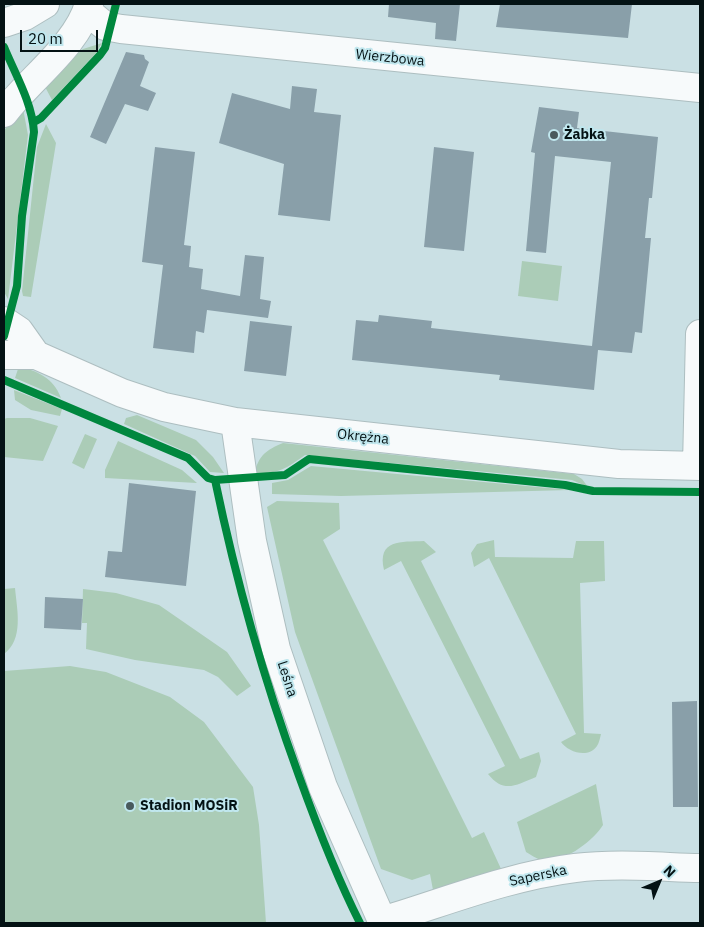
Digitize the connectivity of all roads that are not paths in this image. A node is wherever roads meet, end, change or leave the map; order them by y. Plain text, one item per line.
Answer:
1 (45, 4) edge
2 (88, 7) edge
3 (4, 22) edge
4 (700, 88) edge
5 (4, 113) edge
6 (4, 321) edge
7 (700, 334) edge
8 (4, 355) edge
9 (36, 355) junction
10 (235, 422) junction
11 (699, 466) edge
12 (700, 868) edge
13 (382, 922) edge

1 - 3 street
2 - 4 street, Wierzbowa
2 - 5 street
6 - 9 street
7 - 11 street
8 - 9 street, Okrężna
9 - 10 street, Okrężna
10 - 11 street, Okrężna
10 - 13 street, Leśna
12 - 13 street, Saperska

